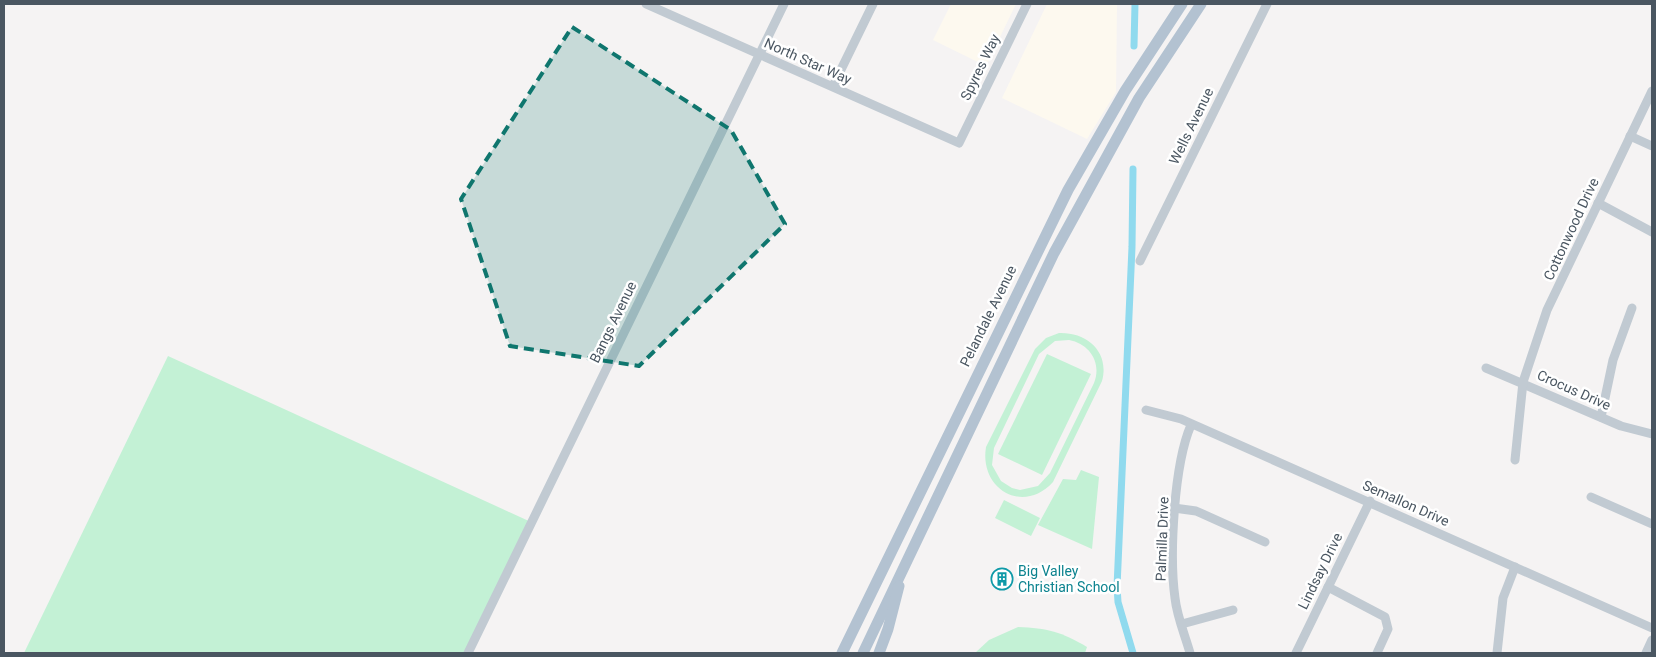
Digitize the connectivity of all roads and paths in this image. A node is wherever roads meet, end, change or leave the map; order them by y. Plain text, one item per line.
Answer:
1 (646, 4) edge
2 (784, 4) edge
3 (873, 4) edge
4 (1027, 4) edge
5 (1182, 4) edge
6 (1201, 4) edge
7 (1267, 4) edge
8 (759, 54) junction
9 (833, 86) junction
10 (1652, 91) edge
11 (1630, 136) junction
12 (959, 143) joint
13 (1652, 146) edge
14 (1598, 203) junction
15 (1652, 232) edge
16 (1140, 261) dead end
17 (1632, 308) dead end
18 (1486, 368) dead end
19 (1523, 382) junction
20 (1146, 410) dead end
21 (1601, 417) junction
22 (1191, 425) junction
23 (1652, 434) edge
24 (1515, 460) dead end
25 (1591, 497) dead end
26 (1370, 501) junction
27 (1174, 508) junction
28 (1652, 524) edge
29 (1265, 542) dead end
30 (1516, 567) junction
31 (902, 570) junction
32 (1328, 587) junction
33 (1233, 610) dead end
34 (1182, 624) junction
35 (1652, 628) edge
36 (1652, 640) edge
37 (468, 653) edge
38 (842, 653) edge
39 (863, 653) edge
40 (879, 653) edge
41 (1190, 653) edge
42 (1296, 653) edge
43 (1377, 653) edge
44 (1497, 653) edge
45 (1646, 653) edge

1 - 8 street, North Star Way
2 - 8 street, Bangs Avenue
3 - 9 street
4 - 12 street, Spyres Way
5 - 38 main road, Pelandale Avenue
6 - 31 main road
7 - 16 street, Wells Avenue
8 - 9 street, North Star Way
8 - 37 street, Bangs Avenue
9 - 12 street, North Star Way
10 - 11 street, Cottonwood Drive
11 - 13 street
11 - 14 street, Cottonwood Drive
14 - 15 street
14 - 19 street, Cottonwood Drive
17 - 21 street
18 - 19 street, Crocus Drive
19 - 21 street, Crocus Drive
19 - 24 street, Cottonwood Drive
20 - 22 street, Semallon Drive
21 - 23 street, Crocus Drive
22 - 26 street, Semallon Drive
22 - 27 street, Palmilla Drive
25 - 28 street
26 - 30 street, Semallon Drive
26 - 32 street, Lindsay Drive
27 - 29 street
27 - 34 street, Palmilla Drive
30 - 35 street, Semallon Drive
30 - 44 street
31 - 39 main road
31 - 40 main road
32 - 42 street, Lindsay Drive
32 - 43 street
33 - 34 street
34 - 41 street, Palmilla Drive
36 - 45 street

